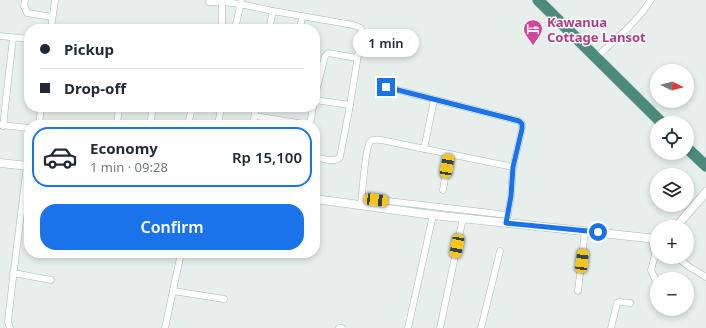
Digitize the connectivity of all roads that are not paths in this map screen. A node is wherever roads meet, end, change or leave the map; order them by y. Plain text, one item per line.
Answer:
1 (25, 0) edge
2 (55, 0) edge
3 (538, 0) edge
4 (651, 0) edge
5 (209, 2) dead end
6 (222, 2) junction
7 (241, 2) edge
8 (273, 11) junction
9 (52, 17) junction
10 (302, 17) junction
11 (51, 24) edge
12 (222, 24) edge
13 (236, 24) edge
14 (270, 24) edge
15 (301, 24) edge
16 (0, 36) edge
17 (13, 38) junction
18 (24, 39) edge
19 (357, 58) junction
20 (595, 58) junction
21 (322, 68) joint
22 (320, 76) edge
23 (386, 87) dead end
24 (320, 96) edge
25 (434, 100) junction
26 (350, 105) junction
27 (255, 112) edge
28 (255, 116) junction
29 (655, 116) edge
30 (254, 120) edge
31 (279, 120) edge
32 (2, 125) edge
33 (24, 127) edge
34 (424, 149) junction
35 (449, 154) junction
36 (694, 155) edge
37 (320, 158) edge
38 (0, 163) edge
39 (24, 166) edge
40 (706, 166) edge
41 (513, 167) junction
42 (443, 190) dead end
43 (706, 192) edge
44 (24, 195) edge
45 (320, 199) edge
46 (362, 202) junction
47 (433, 215) junction
48 (463, 218) junction
49 (507, 219) junction
50 (682, 220) edge
51 (585, 231) junction
52 (650, 238) edge
53 (500, 251) dead end
54 (180, 258) edge
55 (686, 264) edge
56 (13, 273) junction
57 (706, 277) edge
58 (51, 280) dead end
59 (173, 291) junction
60 (578, 291) dead end
61 (224, 299) dead end
62 (630, 303) dead end
63 (10, 328) edge
64 (165, 328) edge
65 (339, 328) edge
66 (342, 328) edge
67 (408, 328) edge
68 (440, 328) edge
69 (481, 328) edge
70 (611, 328) edge

1 - 9 street
2 - 9 street
3 - 20 highway
4 - 20 street
5 - 6 street
6 - 7 street
6 - 12 street
7 - 8 street
7 - 13 street
8 - 10 street
8 - 14 street
9 - 11 street
10 - 15 street
10 - 19 street
16 - 17 street
17 - 18 street
17 - 32 street
19 - 21 street
19 - 26 street
20 - 29 highway
21 - 22 street
23 - 25 street
24 - 26 street
25 - 34 street
25 - 41 street
26 - 37 street
27 - 28 street
28 - 30 street
28 - 31 street
32 - 33 street
34 - 35 street
34 - 46 street
35 - 41 street
35 - 42 street
36 - 40 highway
38 - 39 street
41 - 49 street
43 - 50 street
44 - 56 street
45 - 46 street
46 - 47 street
46 - 49 street
47 - 48 street
47 - 67 street
48 - 49 street
48 - 68 street
49 - 51 street
51 - 52 street
51 - 60 street
53 - 69 street
54 - 59 street
55 - 57 street
56 - 58 street
56 - 63 street
59 - 61 street
59 - 64 street
62 - 70 street
65 - 66 street

